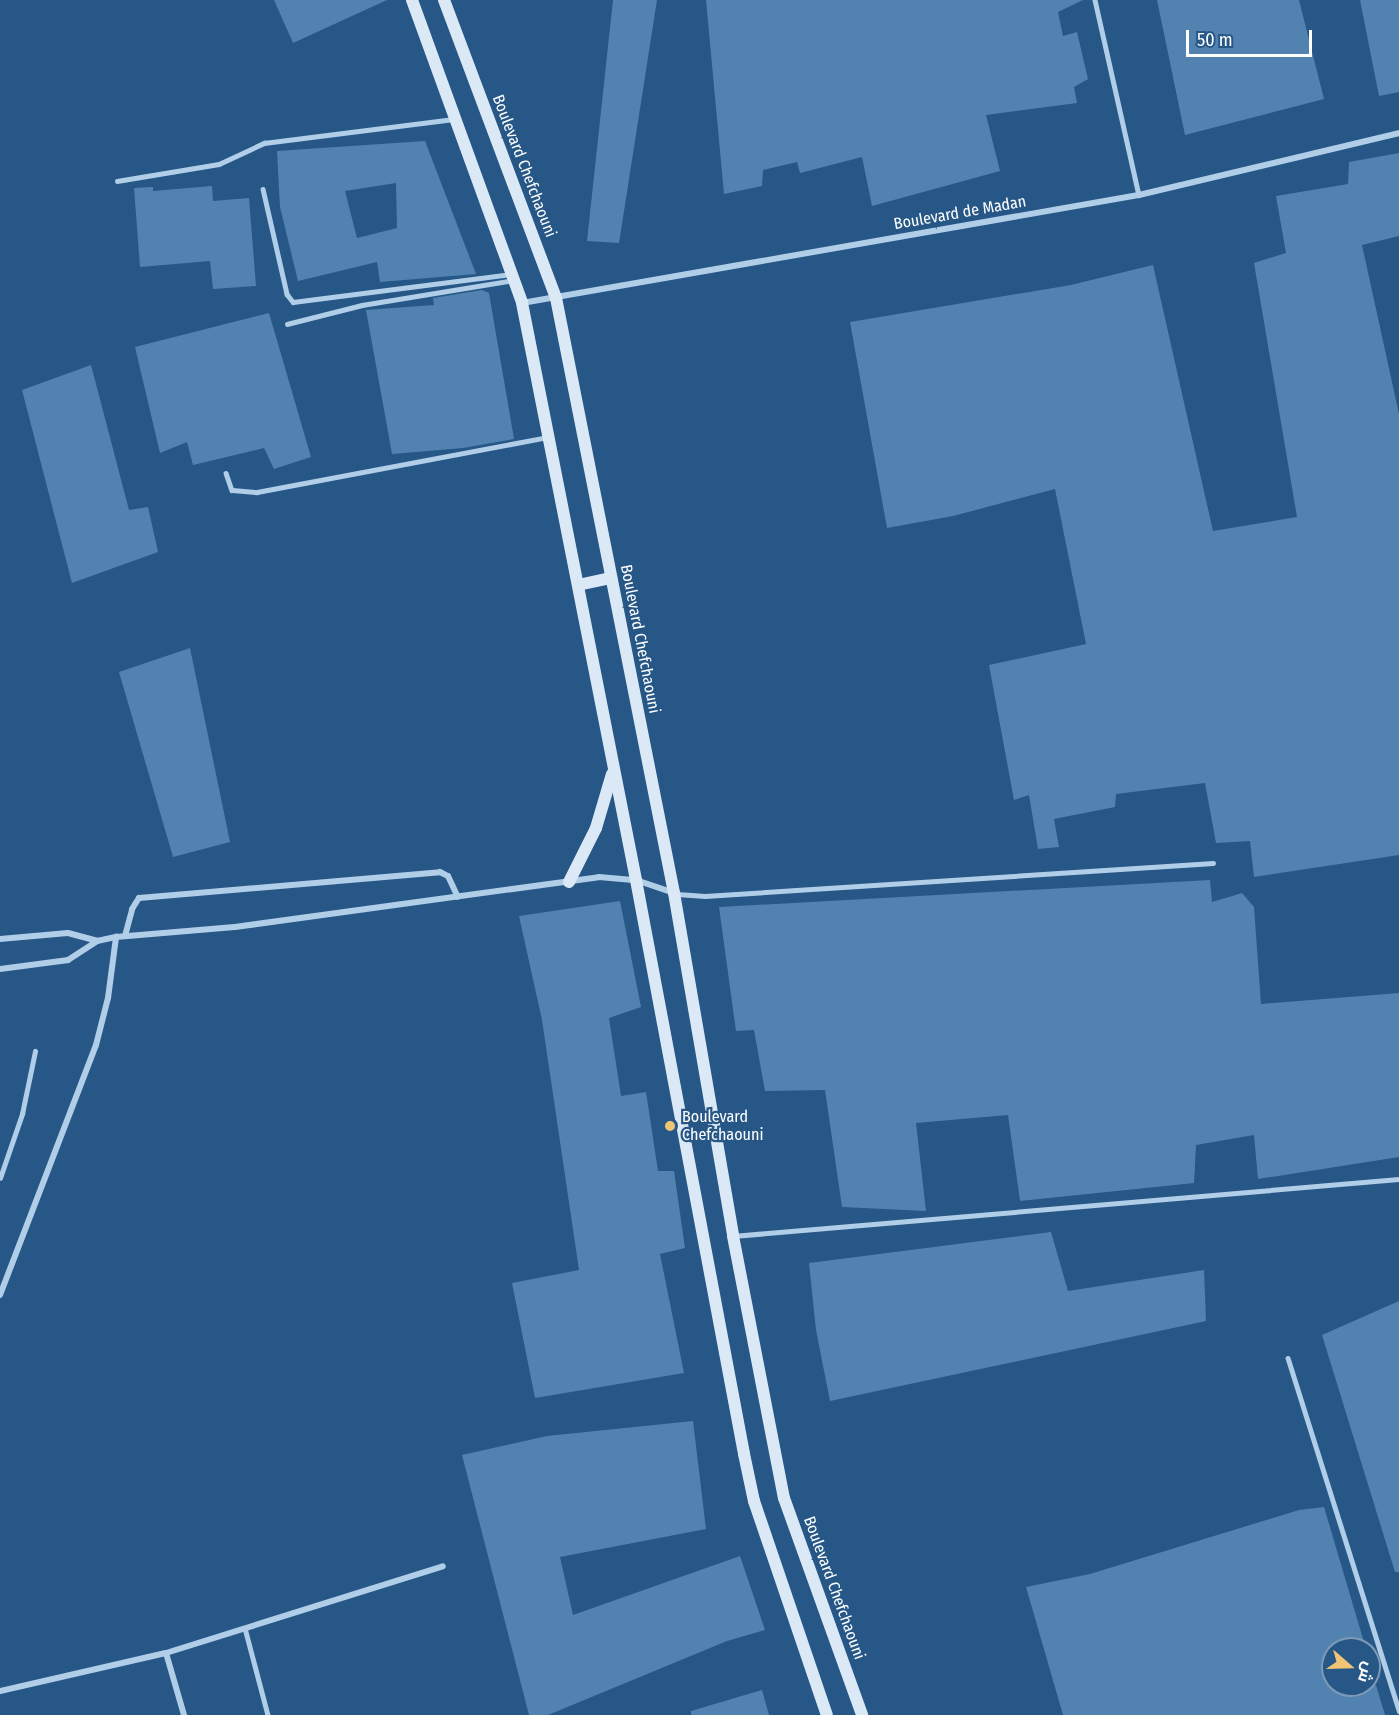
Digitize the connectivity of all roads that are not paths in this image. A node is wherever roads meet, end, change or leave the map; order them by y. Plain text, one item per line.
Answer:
1 (412, 0) edge
2 (444, 0) edge
3 (1095, 0) edge
4 (456, 119) junction
5 (1399, 133) edge
6 (117, 181) dead end
7 (263, 189) dead end
8 (1139, 195) junction
9 (513, 277) junction
10 (360, 294) junction
11 (556, 298) junction
12 (522, 303) junction
13 (362, 305) junction
14 (287, 324) dead end
15 (550, 437) junction
16 (226, 473) dead end
17 (611, 578) junction
18 (578, 585) junction
19 (613, 770) junction
20 (1213, 863) dead end
21 (636, 880) junction
22 (569, 882) junction
23 (674, 893) junction
24 (458, 897) junction
25 (125, 936) junction
26 (116, 937) junction
27 (0, 939) edge
28 (97, 941) junction
29 (0, 969) edge
30 (35, 1051) dead end
31 (0, 1178) edge
32 (1399, 1179) edge
33 (733, 1236) junction
34 (0, 1295) edge
35 (1288, 1358) dead end
36 (443, 1566) dead end
37 (245, 1628) junction
38 (166, 1653) junction
39 (0, 1691) edge
40 (1399, 1711) edge
41 (184, 1715) edge
42 (268, 1715) edge
43 (827, 1715) edge
44 (862, 1715) edge

1 - 4 street
2 - 11 street, Boulevard Chefchaouni
3 - 8 lane
4 - 6 lane
4 - 9 street
5 - 8 street, Boulevard de Madan
7 - 10 lane
8 - 11 street, Boulevard de Madan
9 - 10 lane
9 - 12 street
9 - 13 lane
10 - 13 lane
11 - 12 street, Boulevard de Madan
11 - 17 street, Boulevard Chefchaouni
12 - 15 street
13 - 14 lane
15 - 16 lane
15 - 18 street
17 - 18 street
17 - 23 street, Boulevard Chefchaouni
18 - 19 street
19 - 21 street
19 - 22 street
20 - 23 lane
21 - 22 street
21 - 23 street
21 - 43 street
22 - 24 street
23 - 33 street, Boulevard Chefchaouni
24 - 25 street
24 - 25 street
25 - 26 street
26 - 28 street
26 - 34 street
27 - 28 street
28 - 29 street
30 - 31 lane
32 - 33 lane
33 - 44 street, Boulevard Chefchaouni
35 - 40 lane
36 - 37 street
37 - 38 street
37 - 42 lane
38 - 39 street
38 - 41 street

